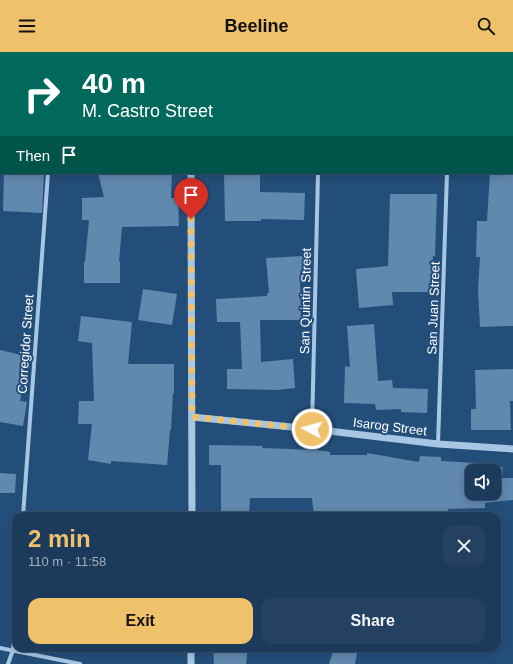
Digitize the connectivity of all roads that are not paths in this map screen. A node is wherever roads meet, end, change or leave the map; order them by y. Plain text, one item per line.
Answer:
1 (48, 174) edge
2 (191, 174) edge
3 (318, 174) edge
4 (447, 174) edge
5 (192, 417) junction
6 (312, 429) junction
7 (438, 444) junction
8 (513, 449) edge
9 (23, 512) edge
10 (192, 512) edge
11 (0, 648) edge
12 (12, 650) edge
13 (12, 652) edge
14 (23, 652) edge
15 (191, 652) edge
16 (8, 664) edge
17 (80, 664) edge
18 (191, 664) edge

1 - 9 street, Corregidor Street
2 - 5 street
3 - 6 street, San Quintin Street
4 - 7 street, San Juan Street
5 - 6 street, Isarog Street
5 - 10 street
6 - 7 street, Isarog Street
7 - 8 street, Isarog Street
11 - 12 street
13 - 16 street
14 - 17 street
15 - 18 street

